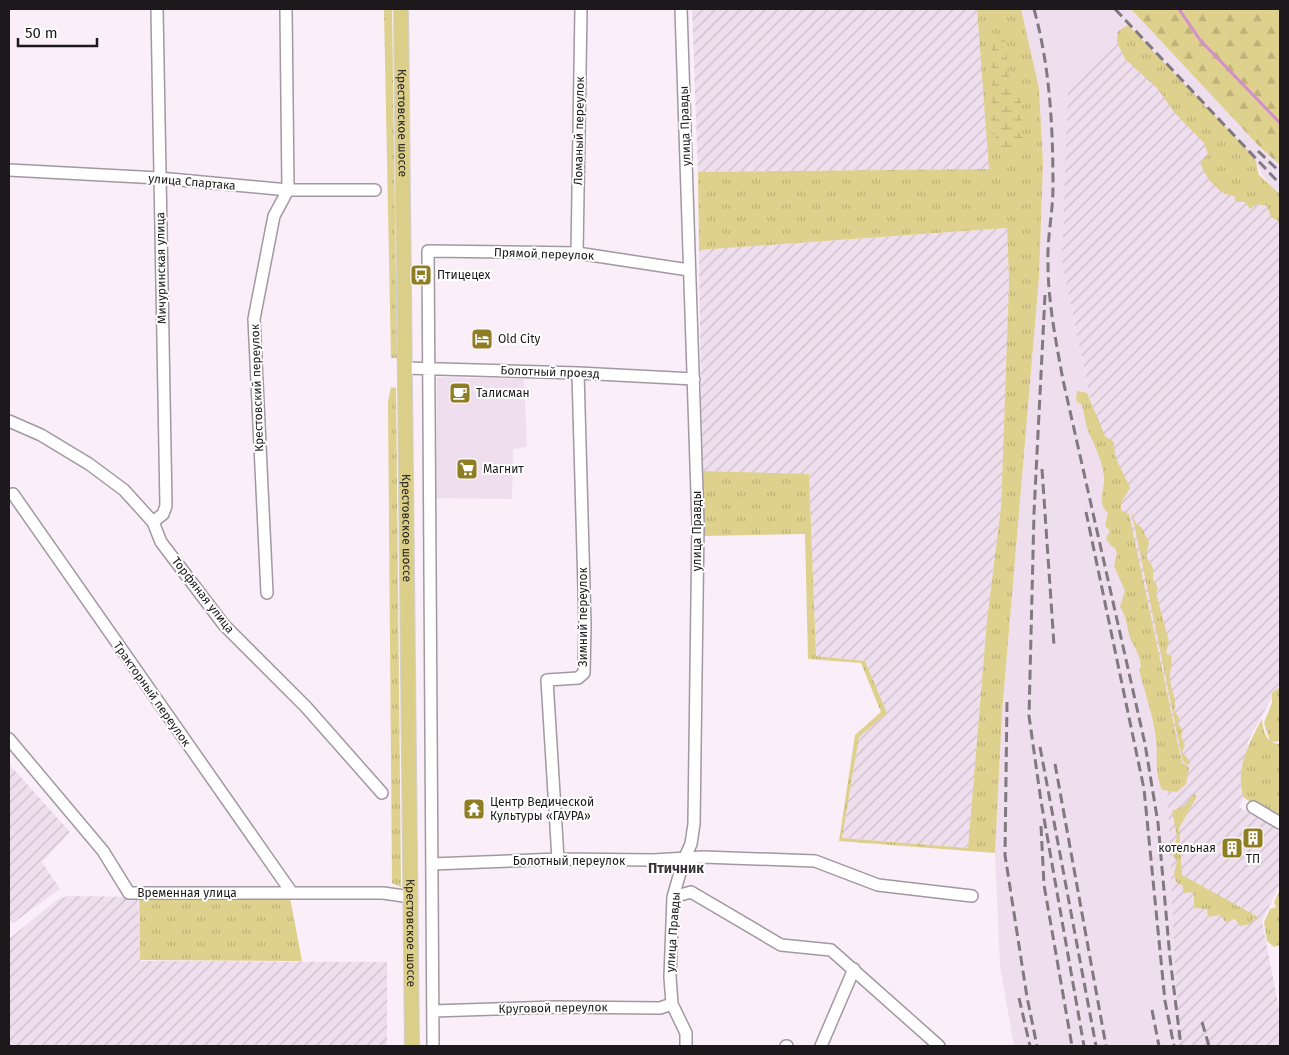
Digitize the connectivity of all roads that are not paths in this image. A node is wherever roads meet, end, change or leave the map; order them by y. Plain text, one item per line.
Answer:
1 (158, 9) edge
2 (286, 9) edge
3 (400, 9) edge
4 (581, 9) edge
5 (681, 9) edge
6 (9, 170) edge
7 (159, 178) junction
8 (288, 190) junction
9 (375, 190) dead end
10 (577, 253) junction
11 (689, 270) junction
12 (406, 368) junction
13 (429, 368) junction
14 (578, 373) junction
15 (694, 379) junction
16 (9, 421) edge
17 (13, 494) dead end
18 (153, 522) junction
19 (267, 593) dead end
20 (9, 739) edge
21 (382, 792) dead end
22 (1253, 807) dead end
23 (1280, 823) edge
24 (558, 859) junction
25 (684, 860) junction
26 (432, 864) junction
27 (292, 893) junction
28 (972, 896) dead end
29 (411, 897) junction
30 (673, 897) junction
31 (854, 969) junction
32 (672, 1004) junction
33 (433, 1011) junction
34 (412, 1046) edge
35 (433, 1046) edge
36 (686, 1046) edge
37 (821, 1046) edge
38 (939, 1046) edge

1 - 7 street, Мичуринская улица
2 - 8 street, Крестовский переулок
3 - 12 main road, Крестовское шоссе
4 - 10 street, Ломаный переулок
5 - 11 street, улица Правды
6 - 7 street, улица Спартака
7 - 8 street, улица Спартака
7 - 18 street, Мичуринская улица
8 - 9 street, улица Спартака
8 - 19 street, Крестовский переулок
10 - 11 street, Прямой переулок
10 - 13 street, Прямой переулок
11 - 15 street, улица Правды
12 - 13 street, Болотный проезд
12 - 29 main road, Крестовское шоссе
13 - 14 street, Болотный проезд
13 - 26 street
14 - 15 street, Болотный проезд
14 - 24 street, Зимний переулок
15 - 25 street, улица Правды
16 - 18 street, Торфяная улица
17 - 27 street, Тракторный переулок
18 - 21 street, Торфяная улица
20 - 27 street, Временная улица
22 - 23 street
24 - 25 street, Болотный переулок
24 - 26 street, Болотный переулок
25 - 28 street, Болотный переулок
25 - 30 street, улица Правды
26 - 33 street
27 - 29 street, Временная улица
29 - 34 main road, Крестовское шоссе
30 - 31 street
30 - 32 street, улица Правды
31 - 37 street
31 - 38 street
32 - 33 street, Круговой переулок
32 - 36 street, улица Правды
33 - 35 street

